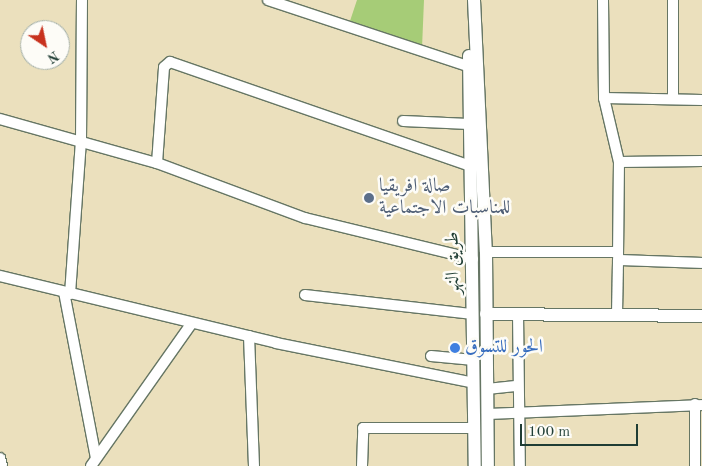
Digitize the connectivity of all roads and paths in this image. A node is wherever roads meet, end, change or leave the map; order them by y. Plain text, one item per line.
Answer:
1 (82, 0) edge
2 (268, 0) edge
3 (465, 0) edge
4 (474, 0) edge
5 (604, 0) edge
6 (673, 0) edge
7 (474, 65) junction
8 (604, 98) junction
9 (673, 99) junction
10 (702, 100) edge
11 (0, 119) edge
12 (403, 121) dead end
13 (469, 124) junction
14 (80, 142) junction
15 (702, 161) edge
16 (618, 162) junction
17 (157, 163) junction
18 (471, 166) junction
19 (486, 252) junction
20 (618, 256) junction
21 (473, 259) junction
22 (702, 263) edge
23 (0, 276) edge
24 (67, 293) junction
25 (486, 293) junction
26 (305, 294) dead end
27 (512, 313) junction
28 (473, 314) junction
29 (486, 314) junction
30 (617, 314) junction
31 (702, 316) edge
32 (192, 322) junction
33 (486, 334) junction
34 (249, 336) junction
35 (431, 356) dead end
36 (474, 360) junction
37 (474, 384) junction
38 (518, 386) junction
39 (487, 389) junction
40 (699, 405) edge
41 (487, 414) junction
42 (518, 414) junction
43 (474, 428) junction
44 (0, 458) edge
45 (93, 462) edge
46 (2, 466) edge
47 (254, 466) edge
48 (362, 466) edge
49 (475, 466) edge
50 (488, 466) edge
51 (520, 466) edge
52 (695, 466) edge

1 - 14 street
2 - 7 street
3 - 7 main road, طريق النهر
4 - 7 main road
5 - 8 street
6 - 9 street
7 - 13 main road, طريق النهر
7 - 19 main road, طريق النهر
8 - 9 street
8 - 16 street
9 - 10 street
11 - 14 street
12 - 13 street
13 - 18 main road, طريق النهر
14 - 17 street
14 - 24 street
15 - 16 street
16 - 20 street
17 - 18 street
17 - 21 street
18 - 21 main road, طريق النهر
19 - 20 street
19 - 25 main road, طريق النهر
20 - 22 street
20 - 30 street
21 - 28 main road, طريق النهر
23 - 24 street
24 - 32 street
24 - 45 street
25 - 27 main road
25 - 29 main road, طريق النهر
26 - 28 street
27 - 29 main road
27 - 30 main road
27 - 33 main road
27 - 38 street
28 - 36 main road, طريق النهر
29 - 33 main road, طريق النهر
30 - 31 main road
32 - 34 street
32 - 45 street
33 - 39 main road, طريق النهر
34 - 37 street
34 - 47 street
35 - 36 street
36 - 37 main road, طريق النهر
37 - 43 main road, طريق النهر
38 - 39 street
38 - 42 street
39 - 41 main road, طريق النهر
40 - 42 street
40 - 52 street
41 - 42 street
41 - 50 main road, طريق النهر
42 - 51 street
43 - 48 street
43 - 49 main road, طريق النهر
44 - 46 street

